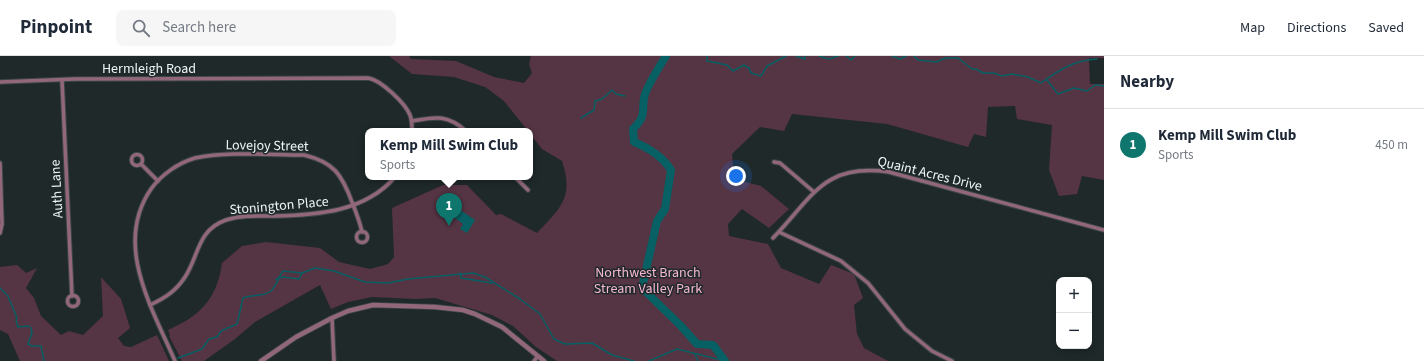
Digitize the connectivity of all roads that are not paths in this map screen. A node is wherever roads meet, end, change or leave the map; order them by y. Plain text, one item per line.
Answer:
1 (62, 80) junction
2 (0, 82) edge
3 (412, 121) junction
4 (412, 128) edge
5 (462, 128) edge
6 (774, 162) dead end
7 (0, 163) edge
8 (141, 164) dead end
9 (392, 180) edge
10 (518, 180) edge
11 (158, 181) junction
12 (1, 190) edge
13 (528, 190) dead end
14 (814, 192) junction
15 (353, 205) junction
16 (1104, 230) edge
17 (362, 232) dead end
18 (780, 232) junction
19 (0, 233) edge
20 (773, 238) dead end
21 (72, 296) dead end
22 (150, 305) junction
23 (332, 318) junction
24 (538, 356) junction
25 (175, 361) edge
26 (261, 361) edge
27 (334, 361) edge
28 (534, 361) edge
29 (544, 361) edge
30 (952, 361) edge

1 - 2 street, Hermleigh Road
1 - 3 street, Hermleigh Road
1 - 21 street, Auth Lane
3 - 4 street
3 - 5 street
6 - 14 street
7 - 12 street
8 - 11 street
9 - 15 street, Stonington Place
10 - 13 street
11 - 15 street, Lovejoy Street
11 - 22 street, Lovejoy Street
12 - 19 street
14 - 16 street, Quaint Acres Drive
14 - 18 street, Quaint Acres Drive
15 - 17 street, Lovejoy Street
15 - 22 street, Stonington Place
18 - 20 street, Quaint Acres Drive
18 - 30 street
22 - 25 street, Lovejoy Street
23 - 24 street
23 - 26 street
23 - 27 street
24 - 28 street
24 - 29 street

